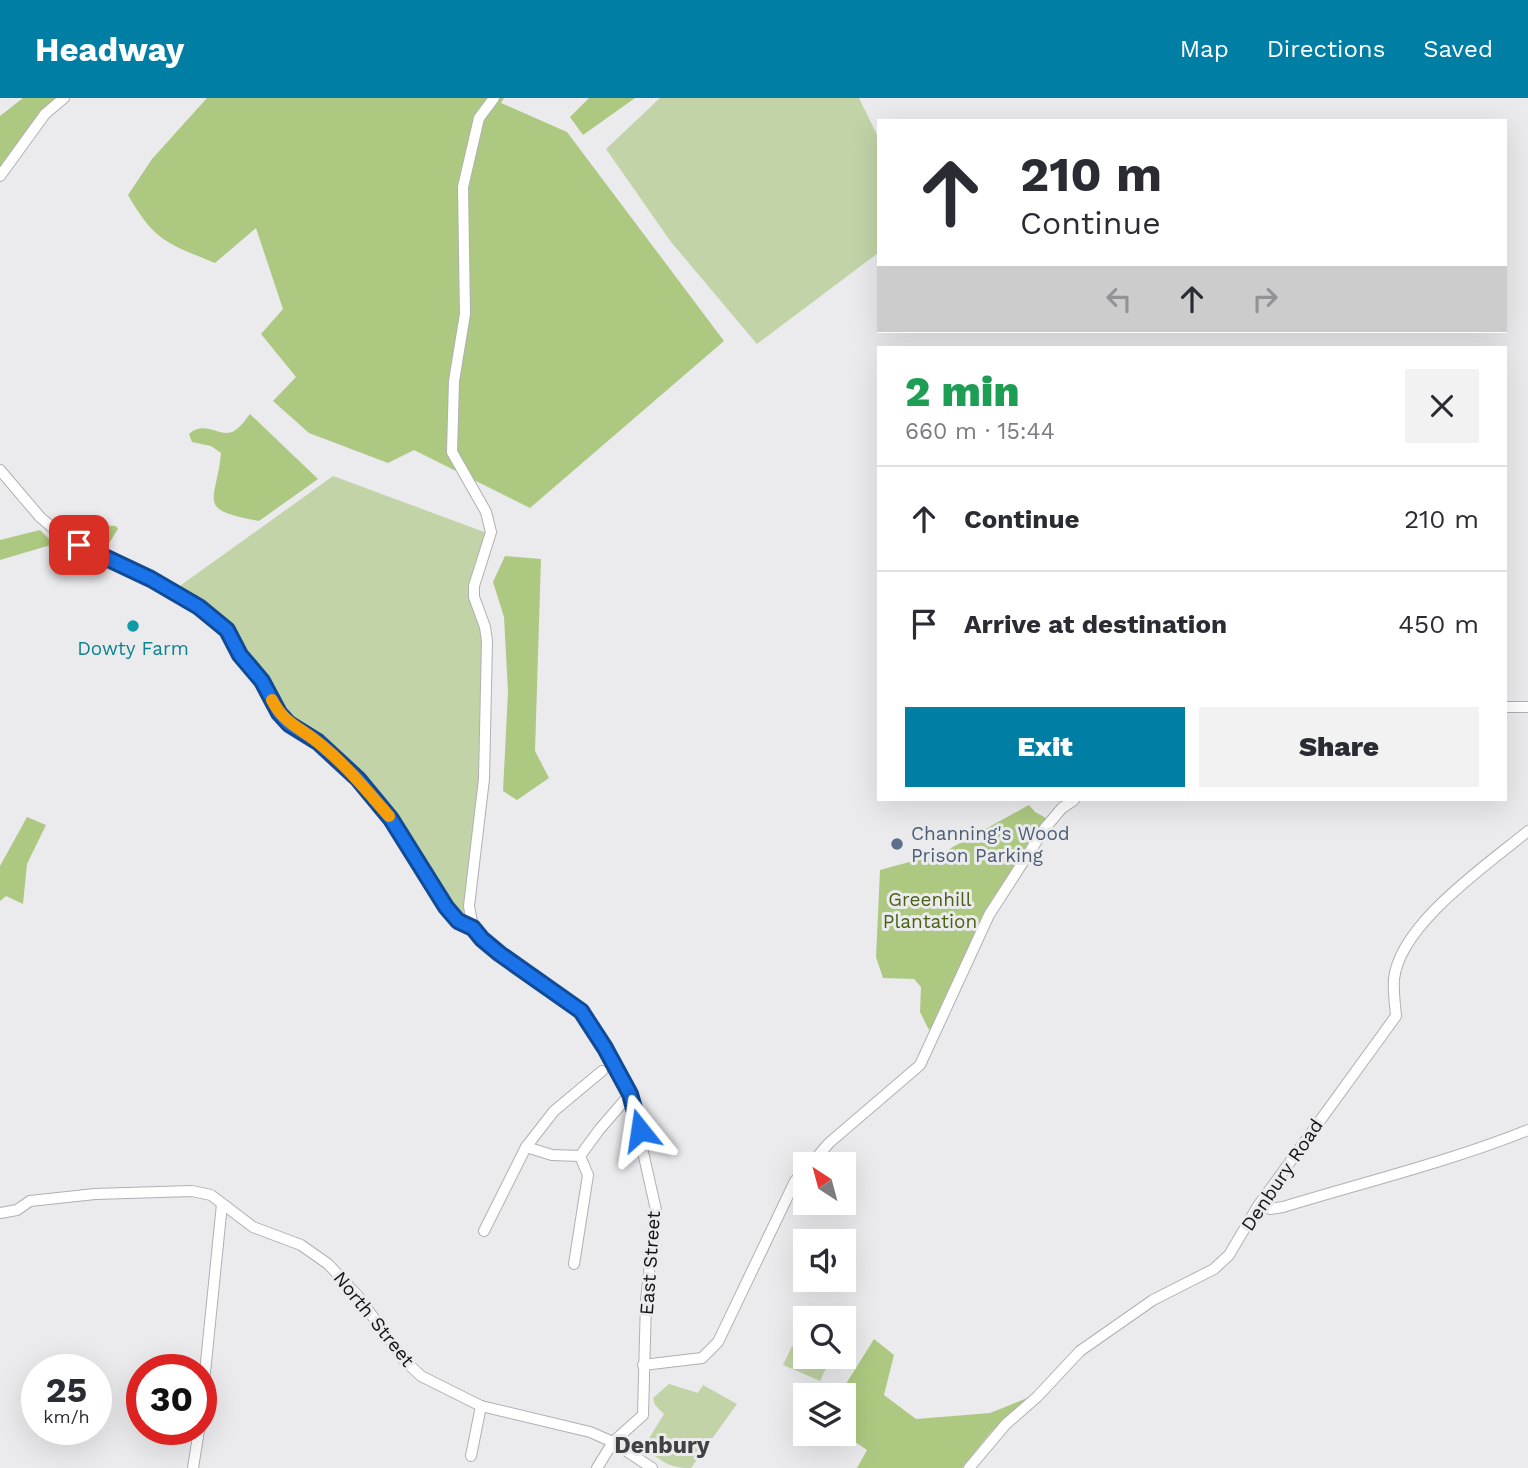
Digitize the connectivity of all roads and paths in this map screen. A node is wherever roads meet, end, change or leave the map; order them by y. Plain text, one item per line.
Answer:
1 (64, 98) edge
2 (494, 98) edge
3 (0, 176) edge
4 (0, 470) edge
5 (1507, 707) edge
6 (1528, 707) edge
7 (1072, 801) edge
8 (1528, 831) edge
9 (473, 928) junction
10 (602, 1071) dead end
11 (630, 1094) junction
12 (1528, 1130) edge
13 (526, 1147) junction
14 (821, 1152) edge
15 (580, 1156) junction
16 (793, 1185) edge
17 (222, 1204) junction
18 (1258, 1206) junction
19 (0, 1213) edge
20 (484, 1231) dead end
21 (574, 1264) dead end
22 (207, 1354) edge
23 (643, 1365) junction
24 (481, 1406) junction
25 (197, 1445) edge
26 (617, 1445) junction
27 (471, 1456) dead end
28 (193, 1468) edge
29 (597, 1468) edge
30 (652, 1468) edge
31 (969, 1468) edge

1 - 3 street
2 - 9 street
4 - 9 street, East Street
5 - 6 street
7 - 14 street
8 - 18 street, Denbury Road
9 - 11 street, East Street
10 - 13 street
11 - 15 street
11 - 23 street, East Street
12 - 18 street
13 - 15 street
13 - 20 street
15 - 21 street
16 - 23 street
17 - 19 street, North Street
17 - 22 street
17 - 24 street, North Street
18 - 31 street, Denbury Road
23 - 26 street, East Street
24 - 26 street, North Street
24 - 27 street
25 - 28 street
26 - 29 street, East Street
26 - 30 street, North Street

